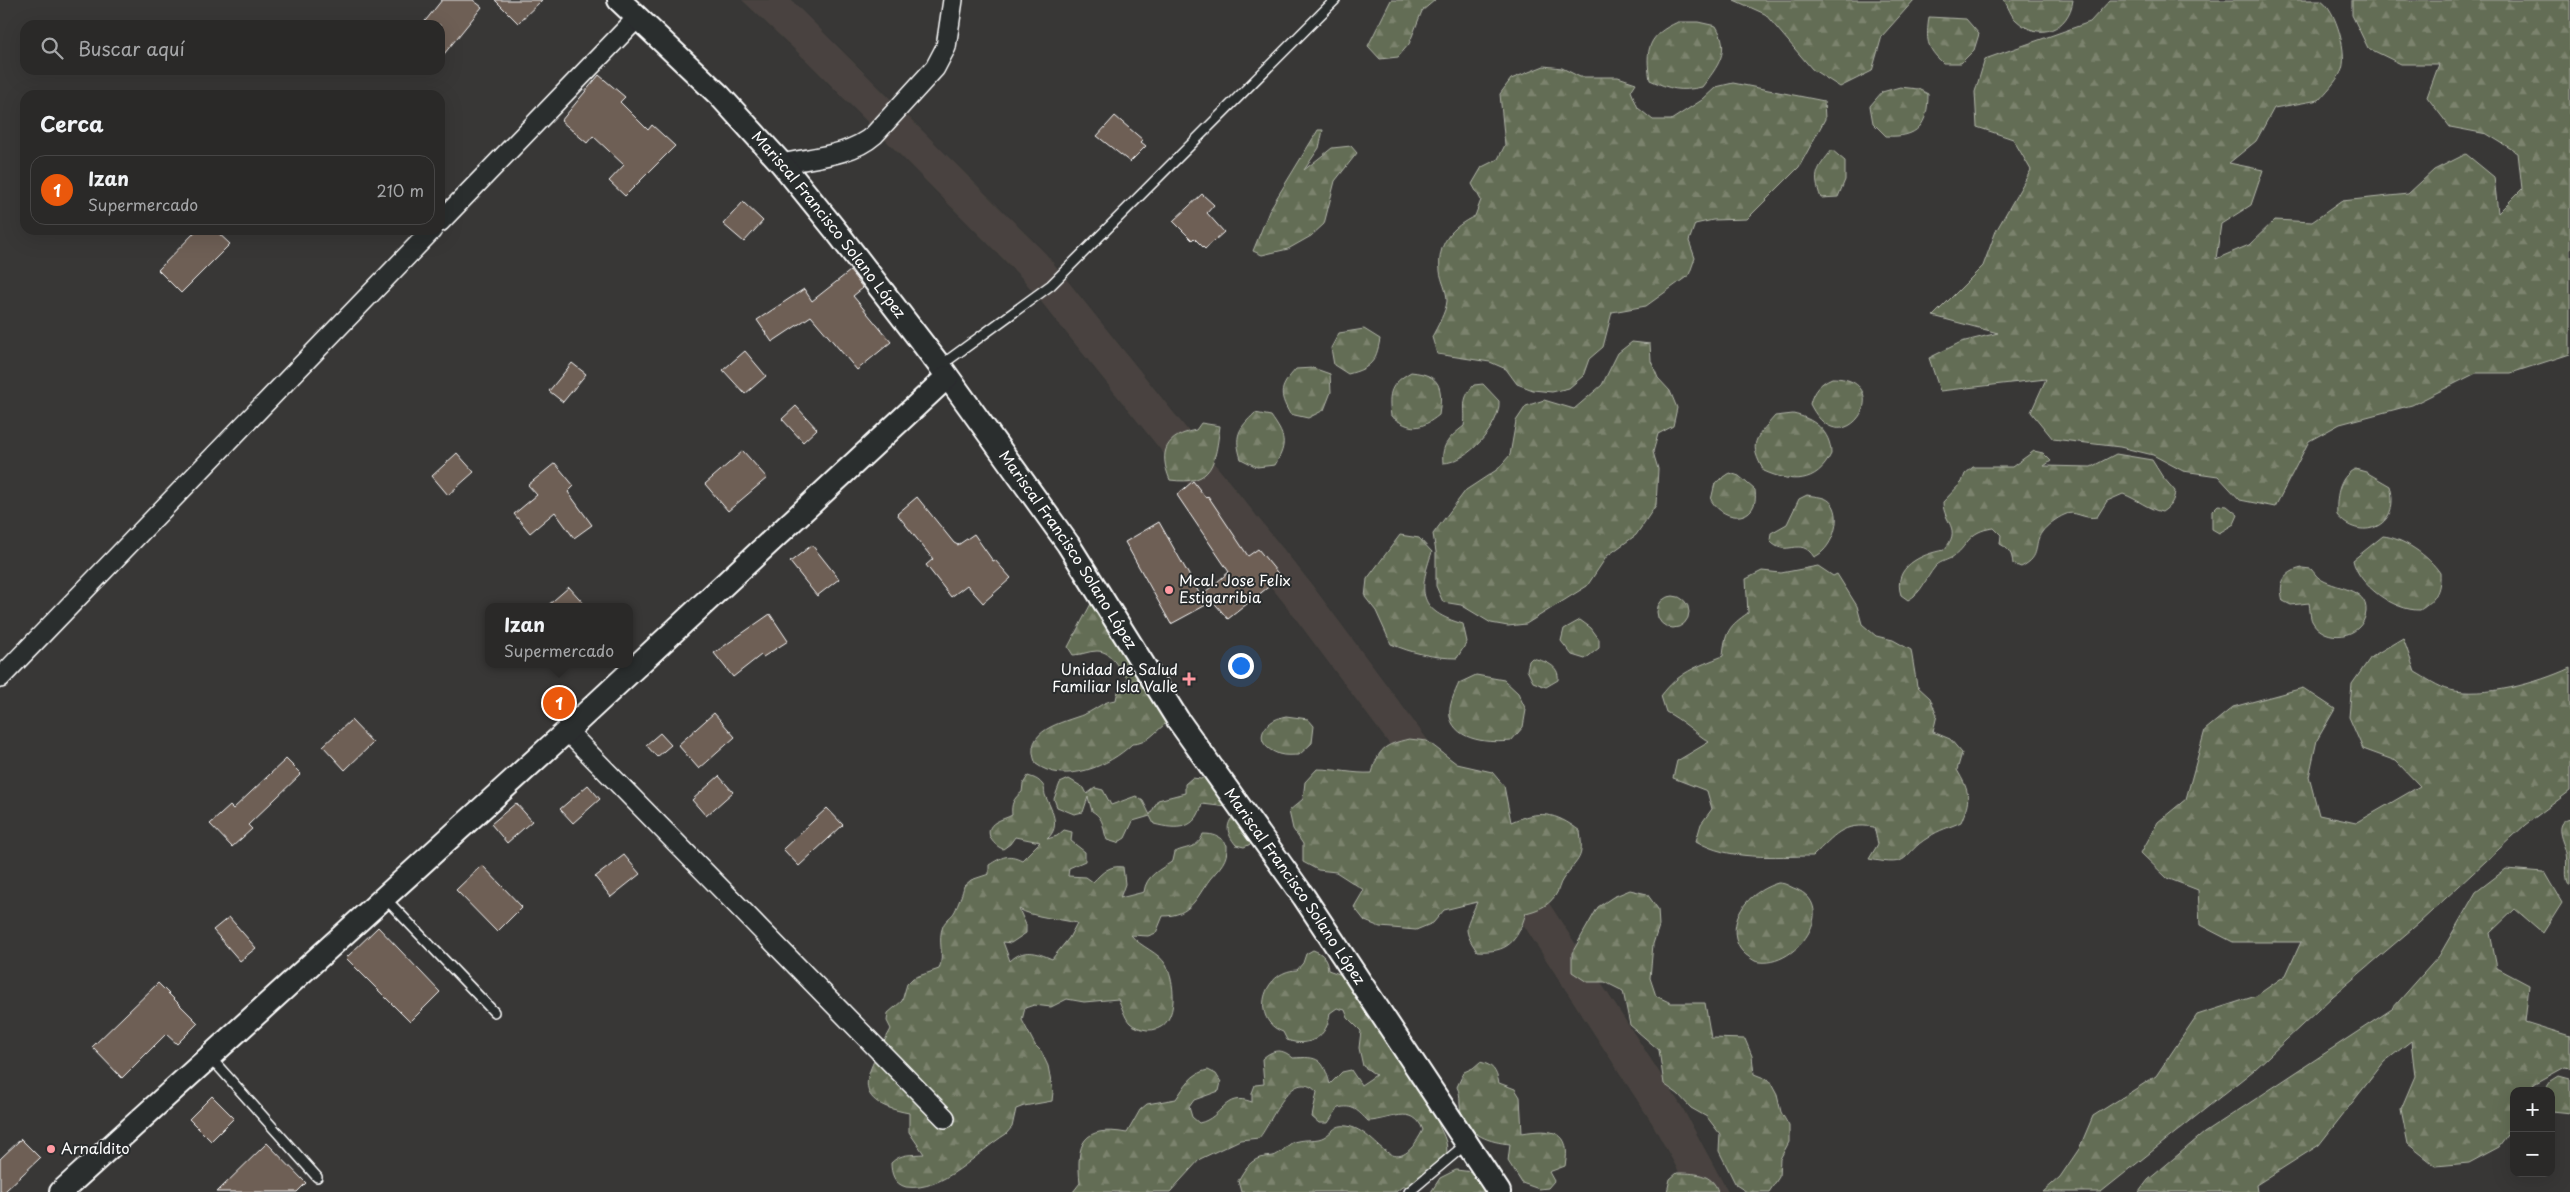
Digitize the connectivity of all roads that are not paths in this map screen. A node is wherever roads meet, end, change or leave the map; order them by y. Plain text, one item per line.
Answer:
1 (619, 0) edge
2 (953, 0) edge
3 (1335, 0) edge
4 (638, 16) junction
5 (782, 164) junction
6 (445, 217) edge
7 (427, 235) edge
8 (943, 371) junction
9 (633, 668) edge
10 (633, 668) edge
11 (0, 678) edge
12 (567, 731) junction
13 (384, 897) junction
14 (494, 1012) dead end
15 (210, 1057) junction
16 (945, 1118) dead end
17 (1467, 1144) junction
18 (317, 1176) dead end
19 (61, 1192) edge
20 (1408, 1192) edge
21 (1499, 1192) edge

1 - 4 street, Mariscal Francisco Solano López
2 - 5 street
3 - 8 lane
4 - 5 street, Mariscal Francisco Solano López
4 - 6 street
5 - 8 street, Mariscal Francisco Solano López
7 - 11 street
8 - 10 street
8 - 17 street, Mariscal Francisco Solano López
9 - 12 street
12 - 13 street
12 - 16 street
13 - 14 lane
13 - 15 street
15 - 18 lane
15 - 19 street
17 - 20 lane
17 - 21 street, Mariscal Francisco Solano López

